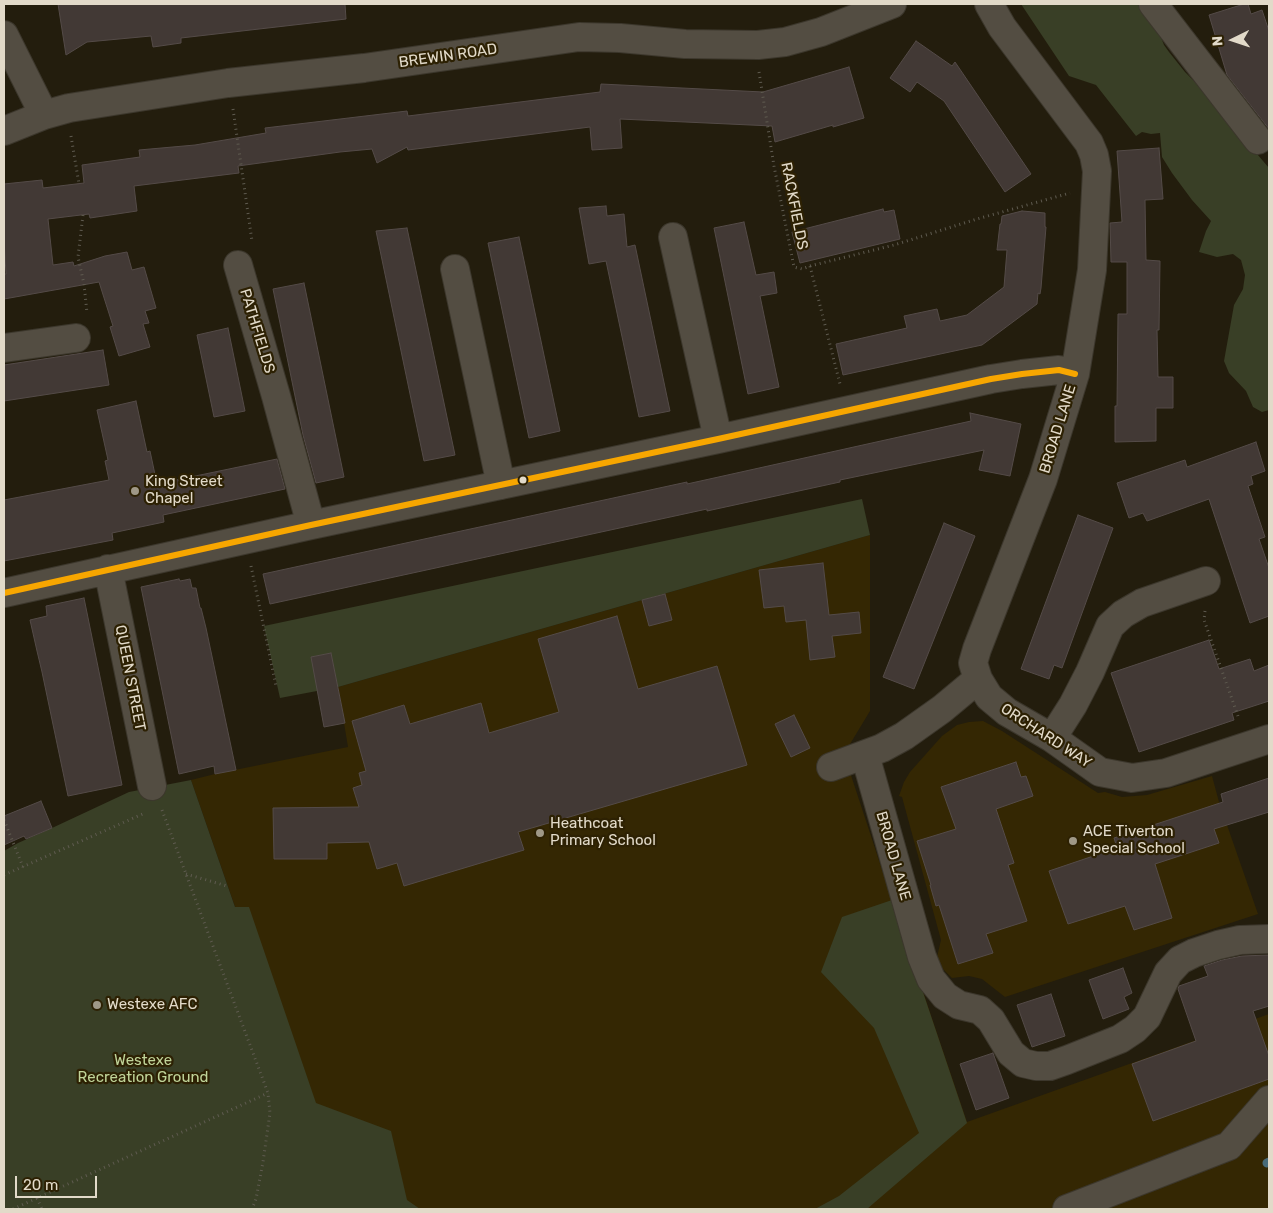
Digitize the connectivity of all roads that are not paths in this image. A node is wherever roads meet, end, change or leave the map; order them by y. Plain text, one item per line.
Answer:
1 (892, 4) edge
2 (989, 4) edge
3 (1153, 4) edge
4 (4, 35) edge
5 (57, 111) junction
6 (4, 131) edge
7 (1258, 140) dead end
8 (673, 237) dead end
9 (238, 266) road end
10 (455, 269) dead end
11 (76, 338) road end
12 (4, 348) edge
13 (1074, 374) junction
14 (718, 439) junction
15 (500, 485) junction
16 (311, 525) junction
17 (108, 569) junction
18 (1206, 581) road end
19 (4, 593) edge
20 (978, 679) junction
21 (1052, 738) junction
22 (1258, 742) edge
23 (864, 755) junction
24 (831, 767) dead end
25 (156, 796) road end
26 (1269, 939) edge
27 (1269, 1100) edge
28 (1067, 1209) edge

1 - 5 street, BREWIN ROAD
2 - 13 street, BROAD LANE
3 - 7 street
4 - 5 street
5 - 6 street, BREWIN ROAD
8 - 14 street
9 - 16 street, PATHFIELDS
10 - 15 street
11 - 12 street
13 - 14 street
13 - 20 street, BROAD LANE
14 - 15 street
15 - 16 street
16 - 17 street
17 - 19 street
17 - 25 street, QUEEN STREET
18 - 21 street
20 - 21 street, ORCHARD WAY
20 - 23 street
21 - 22 street, ORCHARD WAY
23 - 24 street
23 - 26 street, BROAD LANE
27 - 28 street

